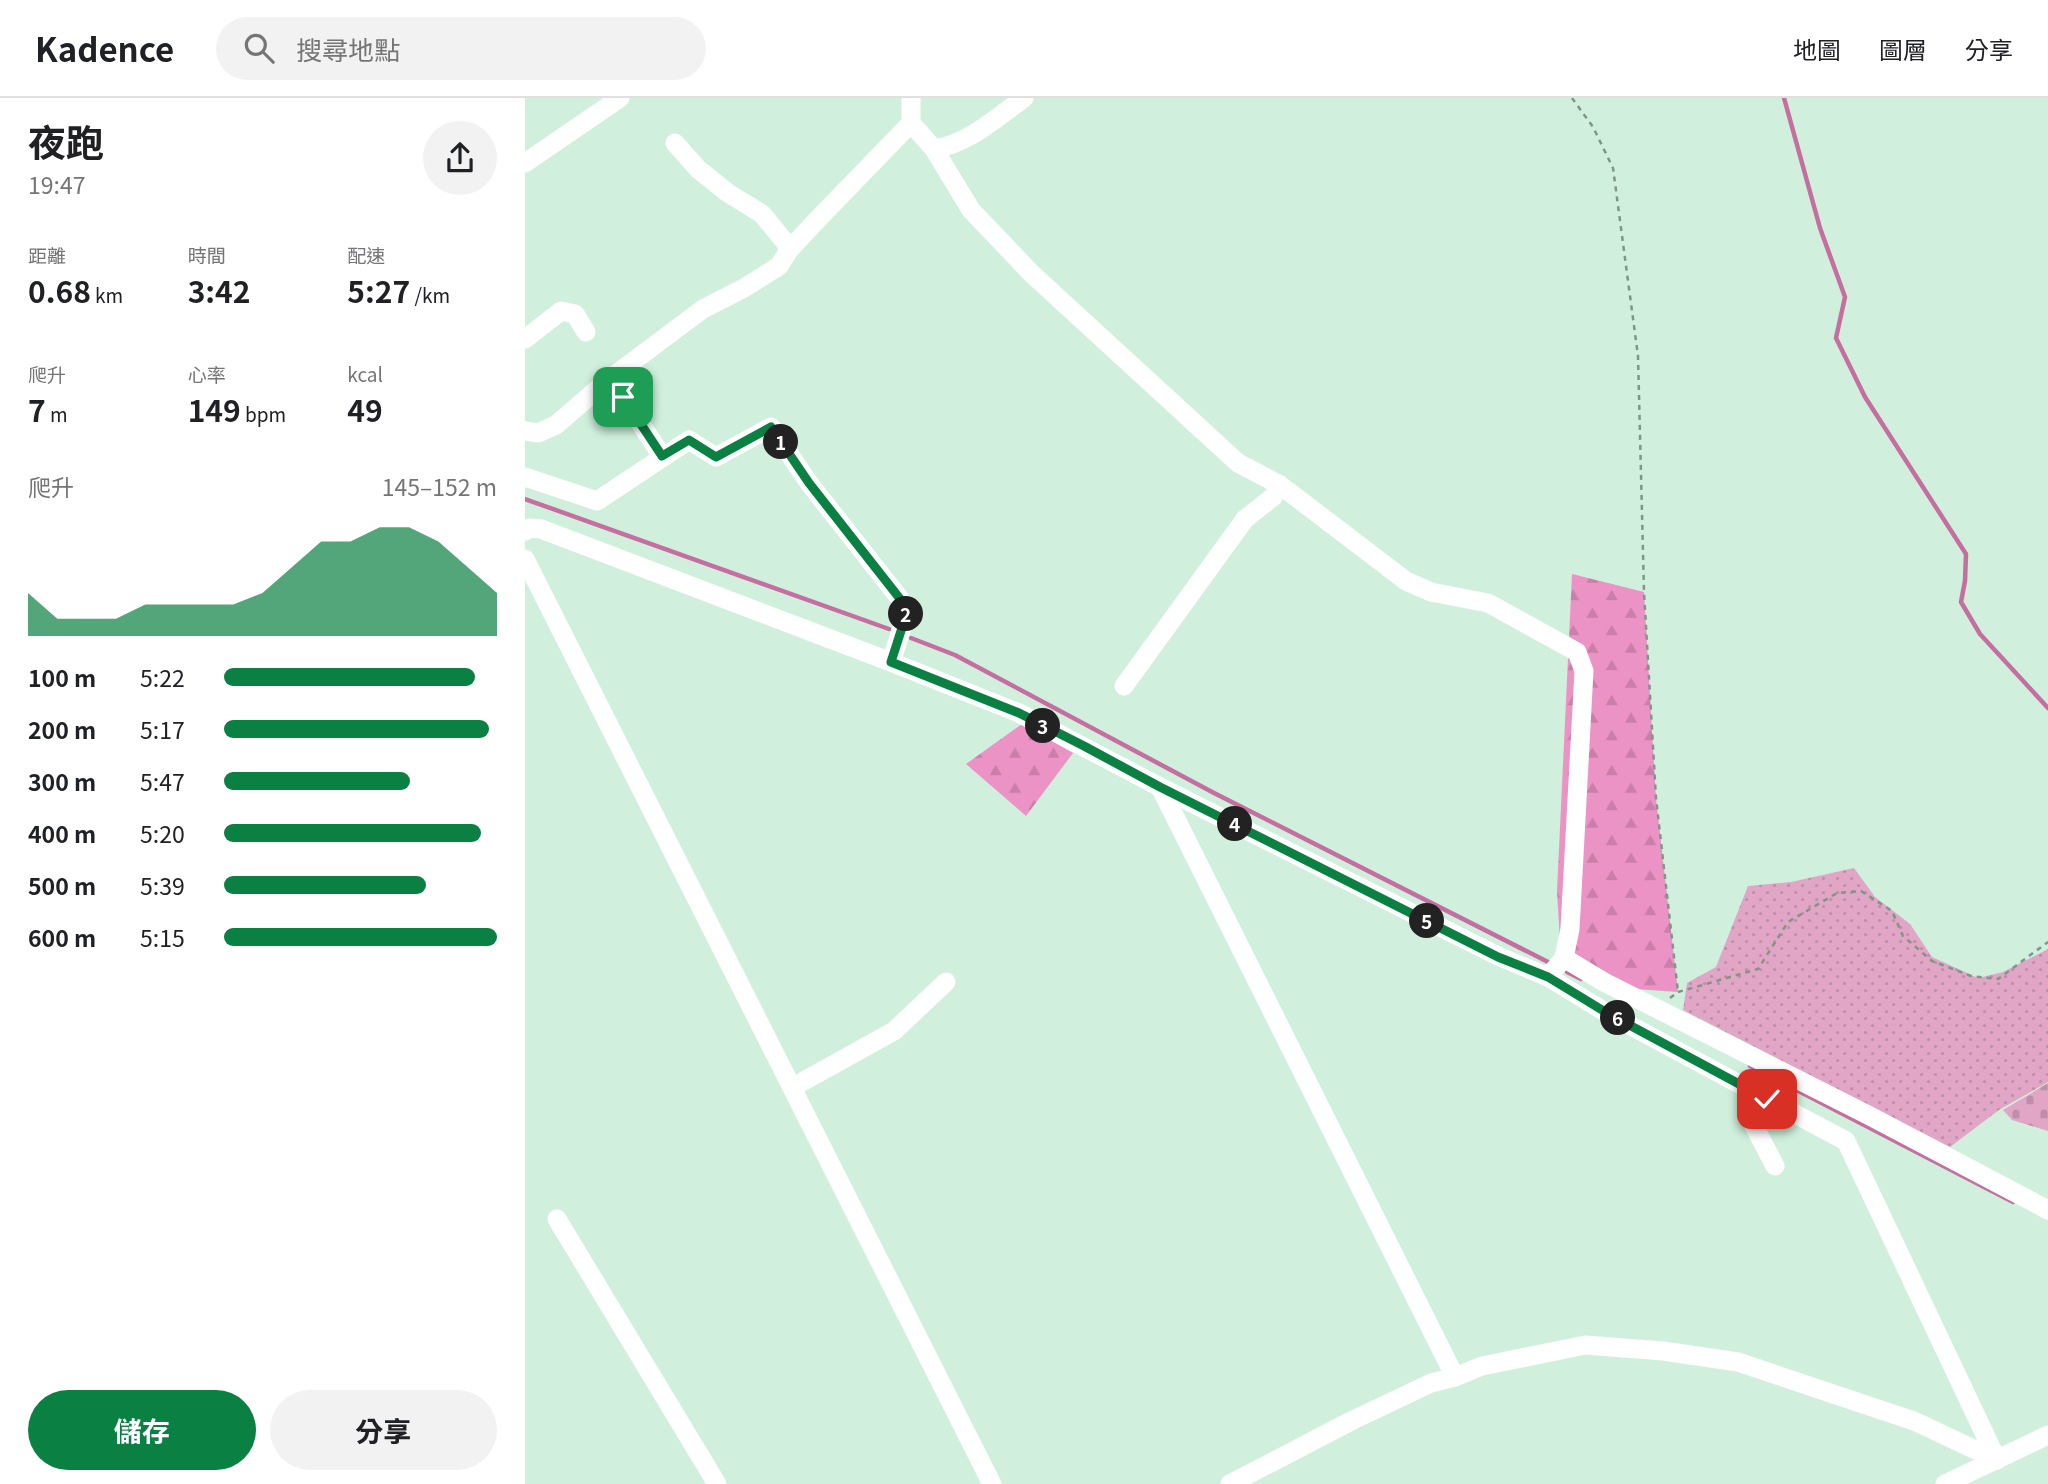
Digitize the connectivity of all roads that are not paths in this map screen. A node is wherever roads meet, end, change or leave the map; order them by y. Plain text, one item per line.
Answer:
1 (620, 98) edge
2 (911, 98) edge
3 (1024, 98) edge
4 (911, 123) junction
5 (675, 142) dead end
6 (934, 149) junction
7 (525, 163) edge
8 (789, 250) junction
9 (586, 332) dead end
10 (525, 339) edge
11 (608, 380) junction
12 (525, 430) edge
13 (662, 456) junction
14 (525, 477) edge
15 (1280, 485) junction
16 (525, 531) edge
17 (525, 559) edge
18 (891, 662) junction
19 (1124, 686) dead end
20 (1160, 787) junction
21 (1564, 958) junction
22 (1548, 977) junction
23 (946, 982) dead end
24 (793, 1087) junction
25 (1767, 1099) junction
26 (1775, 1166) dead end
27 (2048, 1210) edge
28 (557, 1219) dead end
29 (1455, 1377) junction
30 (2048, 1435) edge
31 (1997, 1460) junction
32 (716, 1484) edge
33 (992, 1484) edge
34 (1230, 1484) edge
35 (1945, 1484) edge

1 - 7 street
2 - 4 street
3 - 6 street
4 - 6 street
4 - 8 street
5 - 8 street
6 - 15 street
8 - 11 street
9 - 10 street
11 - 12 street
11 - 13 street
13 - 14 street
13 - 18 street
15 - 19 street
15 - 21 street
16 - 18 street
17 - 24 street
18 - 20 street
20 - 22 street
20 - 29 street
21 - 22 street
21 - 27 street
22 - 25 street
23 - 24 street
24 - 33 street
25 - 26 street
25 - 31 street
28 - 32 street
29 - 31 street
29 - 34 street
30 - 31 street
31 - 35 street

